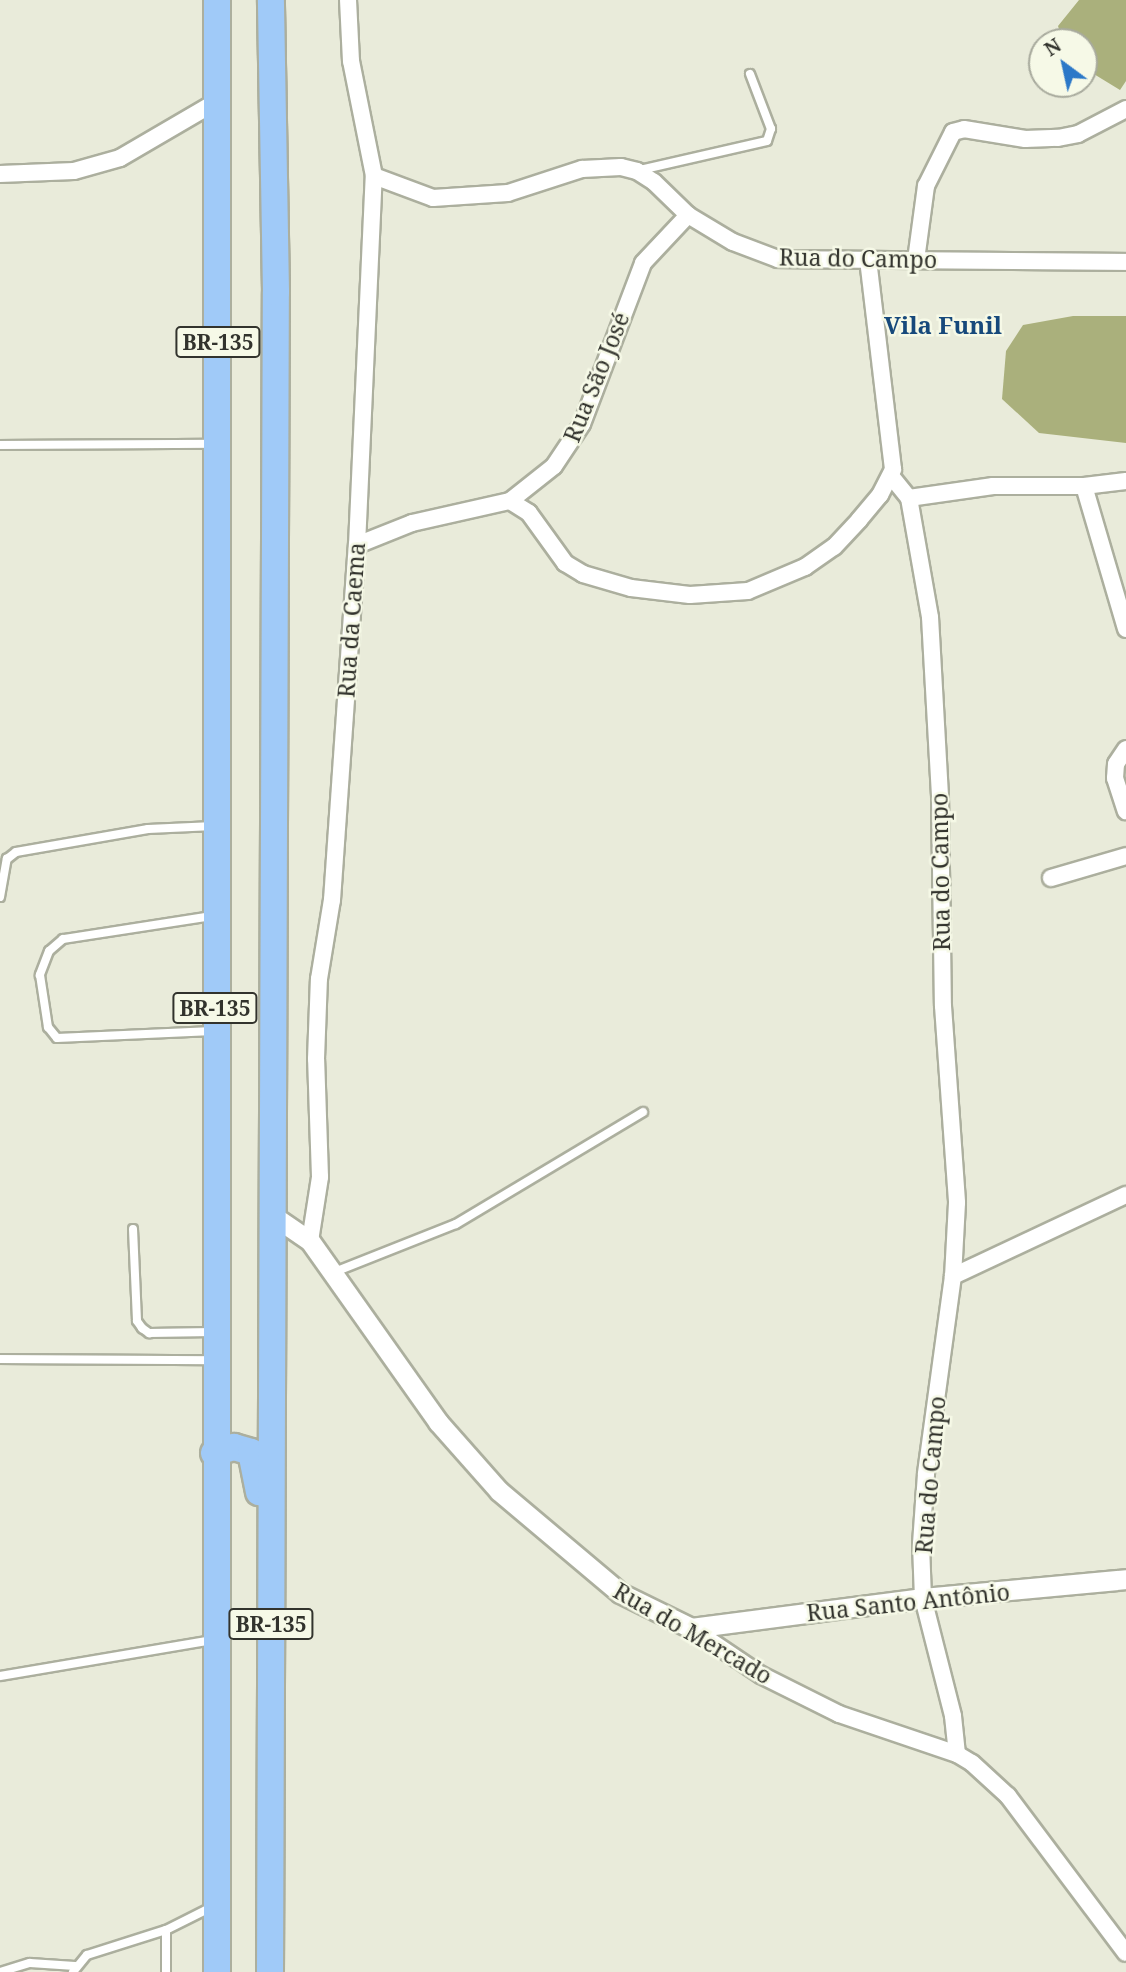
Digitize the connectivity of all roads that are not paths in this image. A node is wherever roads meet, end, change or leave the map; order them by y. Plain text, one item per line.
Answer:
1 (217, 0) edge
2 (271, 0) edge
3 (348, 0) edge
4 (750, 74) dead end
5 (221, 99) junction
6 (1126, 109) edge
7 (638, 171) junction
8 (0, 174) edge
9 (374, 176) junction
10 (688, 215) junction
11 (869, 260) junction
12 (916, 260) junction
13 (1126, 262) edge
14 (217, 444) junction
15 (0, 445) edge
16 (891, 476) junction
17 (1126, 481) edge
18 (1084, 486) junction
19 (909, 498) junction
20 (510, 501) junction
21 (357, 545) junction
22 (1126, 629) edge
23 (1126, 749) edge
24 (1126, 811) edge
25 (214, 826) junction
26 (1126, 856) edge
27 (1051, 878) dead end
28 (0, 897) edge
29 (215, 915) junction
30 (215, 1031) junction
31 (643, 1112) dead end
32 (1126, 1195) edge
33 (272, 1215) junction
34 (133, 1229) dead end
35 (310, 1241) junction
36 (332, 1273) junction
37 (272, 1276) junction
38 (953, 1276) junction
39 (216, 1332) junction
40 (0, 1359) edge
41 (215, 1360) junction
42 (214, 1453) junction
43 (1126, 1578) edge
44 (923, 1598) junction
45 (691, 1628) junction
46 (216, 1640) junction
47 (0, 1676) edge
48 (957, 1754) junction
49 (268, 1871) junction
50 (218, 1904) junction
51 (166, 1930) junction
52 (1126, 1953) edge
53 (74, 1969) edge
54 (0, 1972) edge
55 (166, 1972) edge
56 (217, 1972) edge
57 (270, 1972) edge

1 - 5 highway, BR-135
2 - 33 highway, BR-135
3 - 9 street, Rua da Caema
4 - 7 lane
5 - 8 street
5 - 14 highway, BR-135
6 - 12 street
7 - 9 street
7 - 10 street, Rua do Campo
9 - 21 street, Rua da Caema
10 - 11 street, Rua do Campo
10 - 20 street, Rua São José
11 - 12 street, Rua do Campo
11 - 16 street
12 - 13 street, Rua do Campo
14 - 15 lane
14 - 25 highway, BR-135
16 - 19 street, Rua do Campo
16 - 20 street
17 - 18 street
18 - 19 street
18 - 22 street
19 - 38 street, Rua do Campo
20 - 21 street, Rua São José
21 - 35 street, Rua da Caema
23 - 24 street
25 - 28 lane
25 - 29 highway, BR-135
26 - 27 street
29 - 30 highway, BR-135
29 - 30 lane
30 - 39 highway, BR-135
31 - 36 lane
32 - 38 street
33 - 35 street, Rua do Mercado
33 - 37 highway, BR-135
34 - 39 lane
35 - 36 street, Rua do Mercado
35 - 37 street
36 - 45 street, Rua do Mercado
37 - 49 highway, BR-135
38 - 44 street, Rua do Campo
39 - 41 highway, BR-135
40 - 41 lane
41 - 42 highway, BR-135
42 - 46 highway, BR-135
42 - 49 highway
43 - 44 street, Rua Santo Antônio
44 - 45 street, Rua Santo Antônio
44 - 48 street, Rua do Campo
45 - 48 street, Rua do Mercado
46 - 47 lane
46 - 50 highway, BR-135
48 - 52 street, Rua do Mercado
49 - 57 highway, BR-135
50 - 51 lane
50 - 56 highway, BR-135
51 - 53 lane
51 - 55 lane
53 - 54 lane

